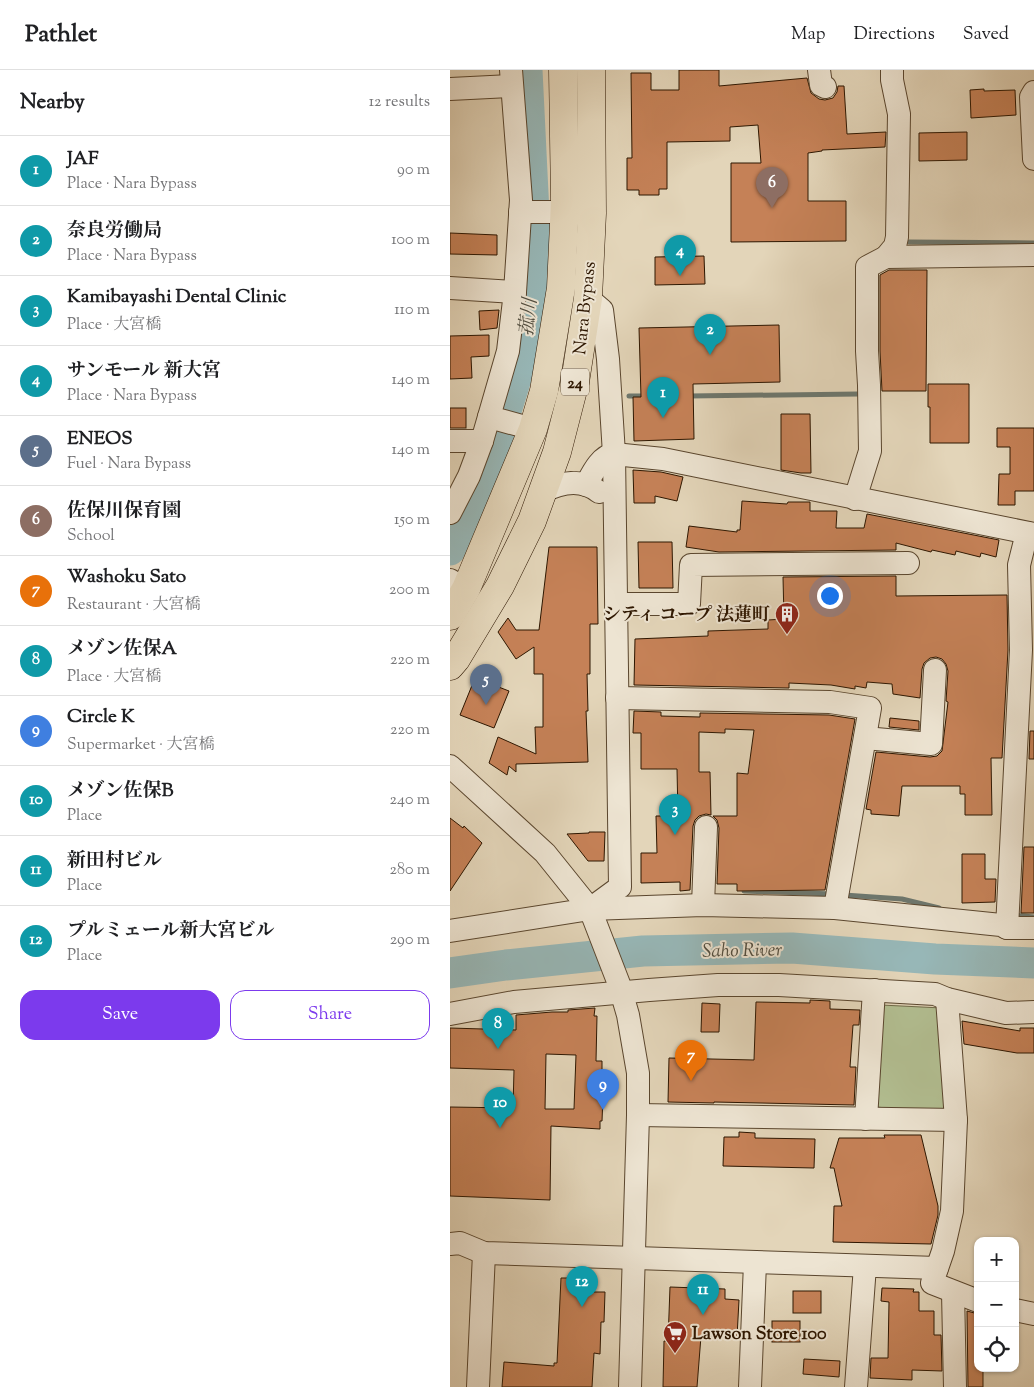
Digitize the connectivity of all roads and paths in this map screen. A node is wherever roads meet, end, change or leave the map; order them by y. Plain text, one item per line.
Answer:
1 (563, 70) edge
2 (591, 70) edge
3 (892, 70) edge
4 (511, 78) edge
5 (450, 89) edge
6 (1034, 92) edge
7 (1034, 159) edge
8 (521, 212) junction
9 (564, 212) junction
10 (1034, 255) edge
11 (886, 257) junction
12 (450, 288) edge
13 (515, 292) junction
14 (588, 298) junction
15 (507, 422) junction
16 (482, 440) junction
17 (450, 441) edge
18 (614, 454) junction
19 (586, 485) junction
20 (542, 492) junction
21 (855, 499) junction
22 (615, 509) junction
23 (450, 514) edge
24 (1030, 533) edge
25 (908, 563) dead end
26 (458, 584) edge
27 (617, 604) junction
28 (450, 616) edge
29 (450, 666) edge
30 (935, 670) dead end
31 (617, 698) junction
32 (865, 738) junction
33 (450, 766) edge
34 (706, 827) dead end
35 (703, 905) junction
36 (834, 908) junction
37 (592, 917) junction
38 (1007, 928) junction
39 (1034, 928) edge
40 (450, 931) edge
41 (621, 988) junction
42 (874, 990) junction
43 (947, 999) junction
44 (1034, 1012) edge
45 (450, 1014) edge
46 (638, 1115) junction
47 (866, 1119) junction
48 (956, 1120) junction
49 (450, 1244) edge
50 (484, 1253) junction
51 (634, 1258) junction
52 (755, 1263) junction
53 (865, 1266) junction
54 (937, 1268) junction
55 (953, 1292) junction
56 (974, 1300) edge
57 (1019, 1311) edge
58 (1034, 1314) edge
59 (478, 1387) edge
60 (630, 1387) edge
61 (750, 1387) edge
62 (856, 1387) edge
63 (955, 1387) edge

1 - 9 highway, Nara Bypass / 24
2 - 14 highway, Nara Bypass / 24
3 - 11 street
4 - 5 street
4 - 8 street
6 - 7 street
8 - 9 street
8 - 13 street
9 - 15 highway, Nara Bypass / 24
10 - 11 street
11 - 21 street
12 - 13 street
13 - 15 street
14 - 18 street
14 - 20 highway, Nara Bypass / 24
15 - 16 street
15 - 26 highway, Nara Bypass / 24
16 - 17 street
16 - 23 street
18 - 19 street
18 - 21 street
18 - 22 street
19 - 20 street
19 - 22 street
20 - 29 highway, Nara Bypass / 24
21 - 24 street
22 - 27 street
24 - 38 street
25 - 27 street
26 - 28 highway, Nara Bypass / 24
27 - 31 street
30 - 32 street
31 - 32 street
31 - 37 street
32 - 36 street
33 - 37 street
34 - 35 street
35 - 36 street
35 - 37 street
36 - 38 street
37 - 40 street
37 - 41 street
38 - 39 street
41 - 42 street
41 - 45 street
41 - 46 street
42 - 43 street
42 - 47 street
43 - 44 street
43 - 48 street
46 - 47 street
46 - 51 street
47 - 48 street
48 - 54 street
49 - 50 street
50 - 51 street
50 - 59 street
51 - 52 street
51 - 60 street
52 - 53 street
52 - 61 street
53 - 54 street
53 - 62 street
54 - 55 street
55 - 56 street
55 - 63 street
57 - 58 street

